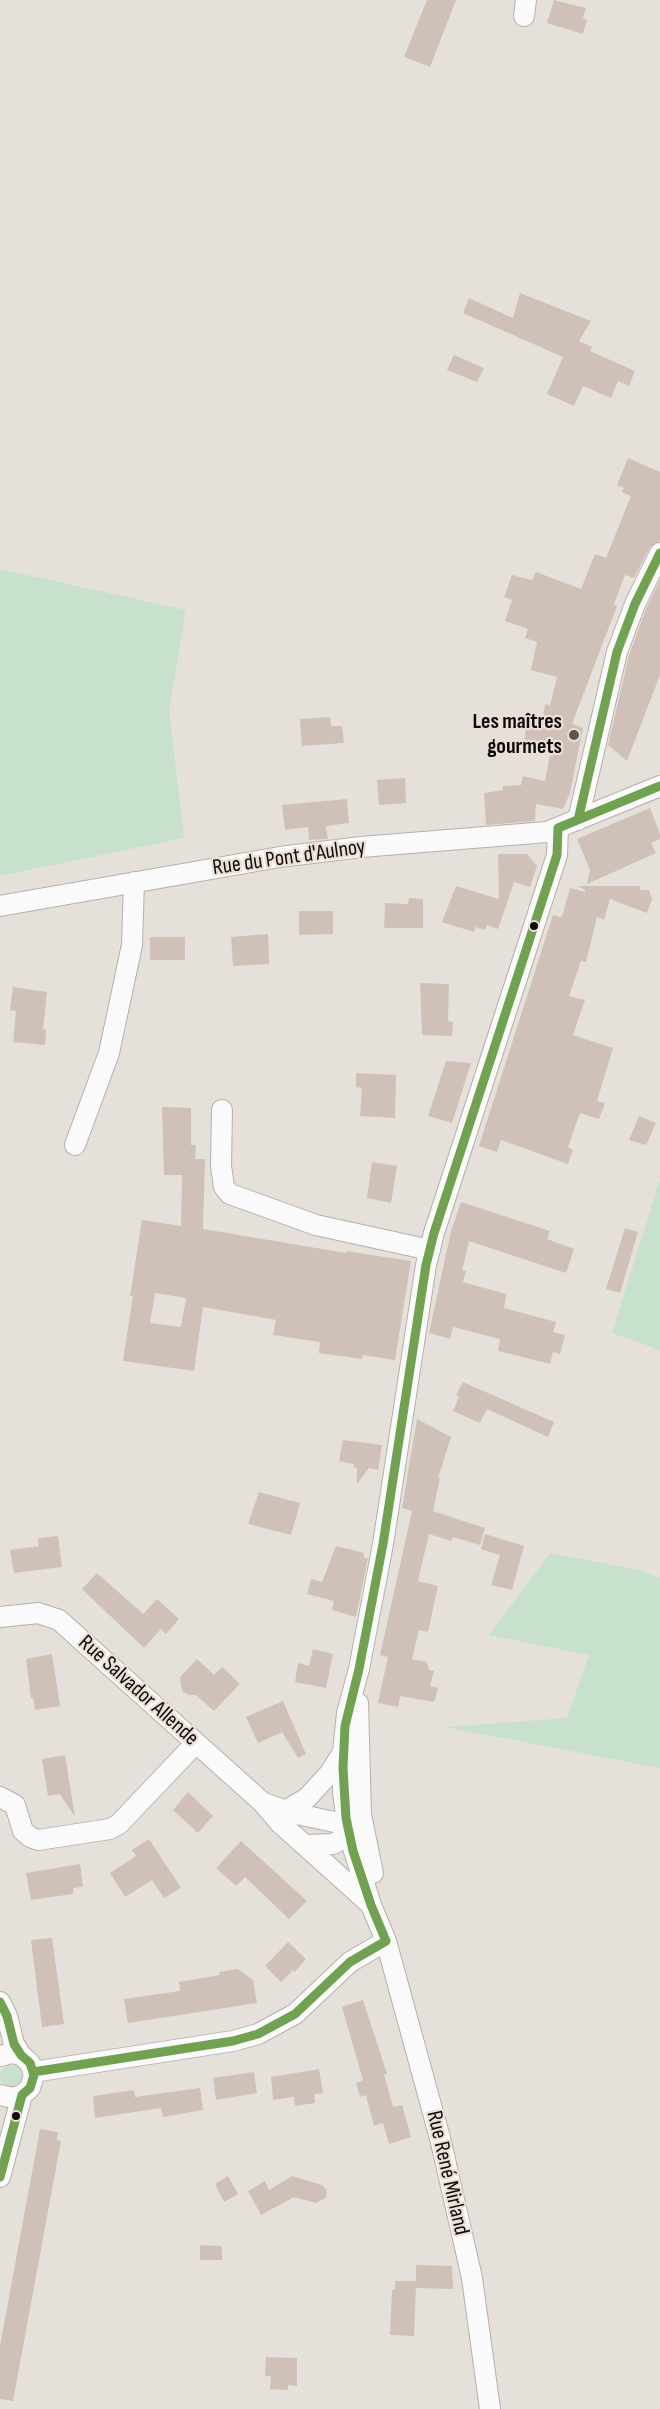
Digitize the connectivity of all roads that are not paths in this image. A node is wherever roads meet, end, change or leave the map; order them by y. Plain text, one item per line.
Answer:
1 (660, 553) edge
2 (658, 787) edge
3 (578, 820) junction
4 (558, 828) junction
5 (134, 882) junction
6 (0, 906) edge
7 (222, 1110) dead end
8 (75, 1145) dead end
9 (430, 1250) junction
10 (0, 1617) edge
11 (359, 1669) junction
12 (196, 1743) junction
13 (343, 1752) junction
14 (0, 1797) edge
15 (262, 1802) junction
16 (285, 1811) junction
17 (353, 1829) junction
18 (304, 1845) junction
19 (371, 1905) junction
20 (386, 1941) junction
21 (0, 2002) edge
22 (21, 2055) junction
23 (0, 2056) edge
24 (33, 2072) junction
25 (0, 2095) edge
26 (22, 2095) junction
27 (0, 2177) edge
28 (490, 2409) edge

1 - 3 street
2 - 3 street, Rue du Pont d'Aulnoy
3 - 4 street, Rue du Pont d'Aulnoy
4 - 5 street, Rue du Pont d'Aulnoy
4 - 9 street, Rue René Mirland
5 - 6 street, Rue du Pont d'Aulnoy
5 - 8 street
7 - 9 street
9 - 11 street, Rue René Mirland
10 - 12 street, Rue Salvador Allende
11 - 13 street, Rue René Mirland
11 - 17 street, Rue René Mirland
12 - 14 street
12 - 15 street, Rue Salvador Allende
13 - 16 street, Rue René Mirland
13 - 17 street, Rue René Mirland
15 - 16 street, Rue Salvador Allende
15 - 18 street, Rue Salvador Allende
16 - 17 street, Rue Salvador Allende
17 - 18 street
17 - 19 street, Rue René Mirland
17 - 20 street, Rue René Mirland
18 - 19 street, Rue Salvador Allende
19 - 20 street, Rue René Mirland
20 - 24 street
20 - 28 street, Rue René Mirland
21 - 22 street
22 - 23 street
22 - 24 street
24 - 26 street
25 - 26 street
26 - 27 street

